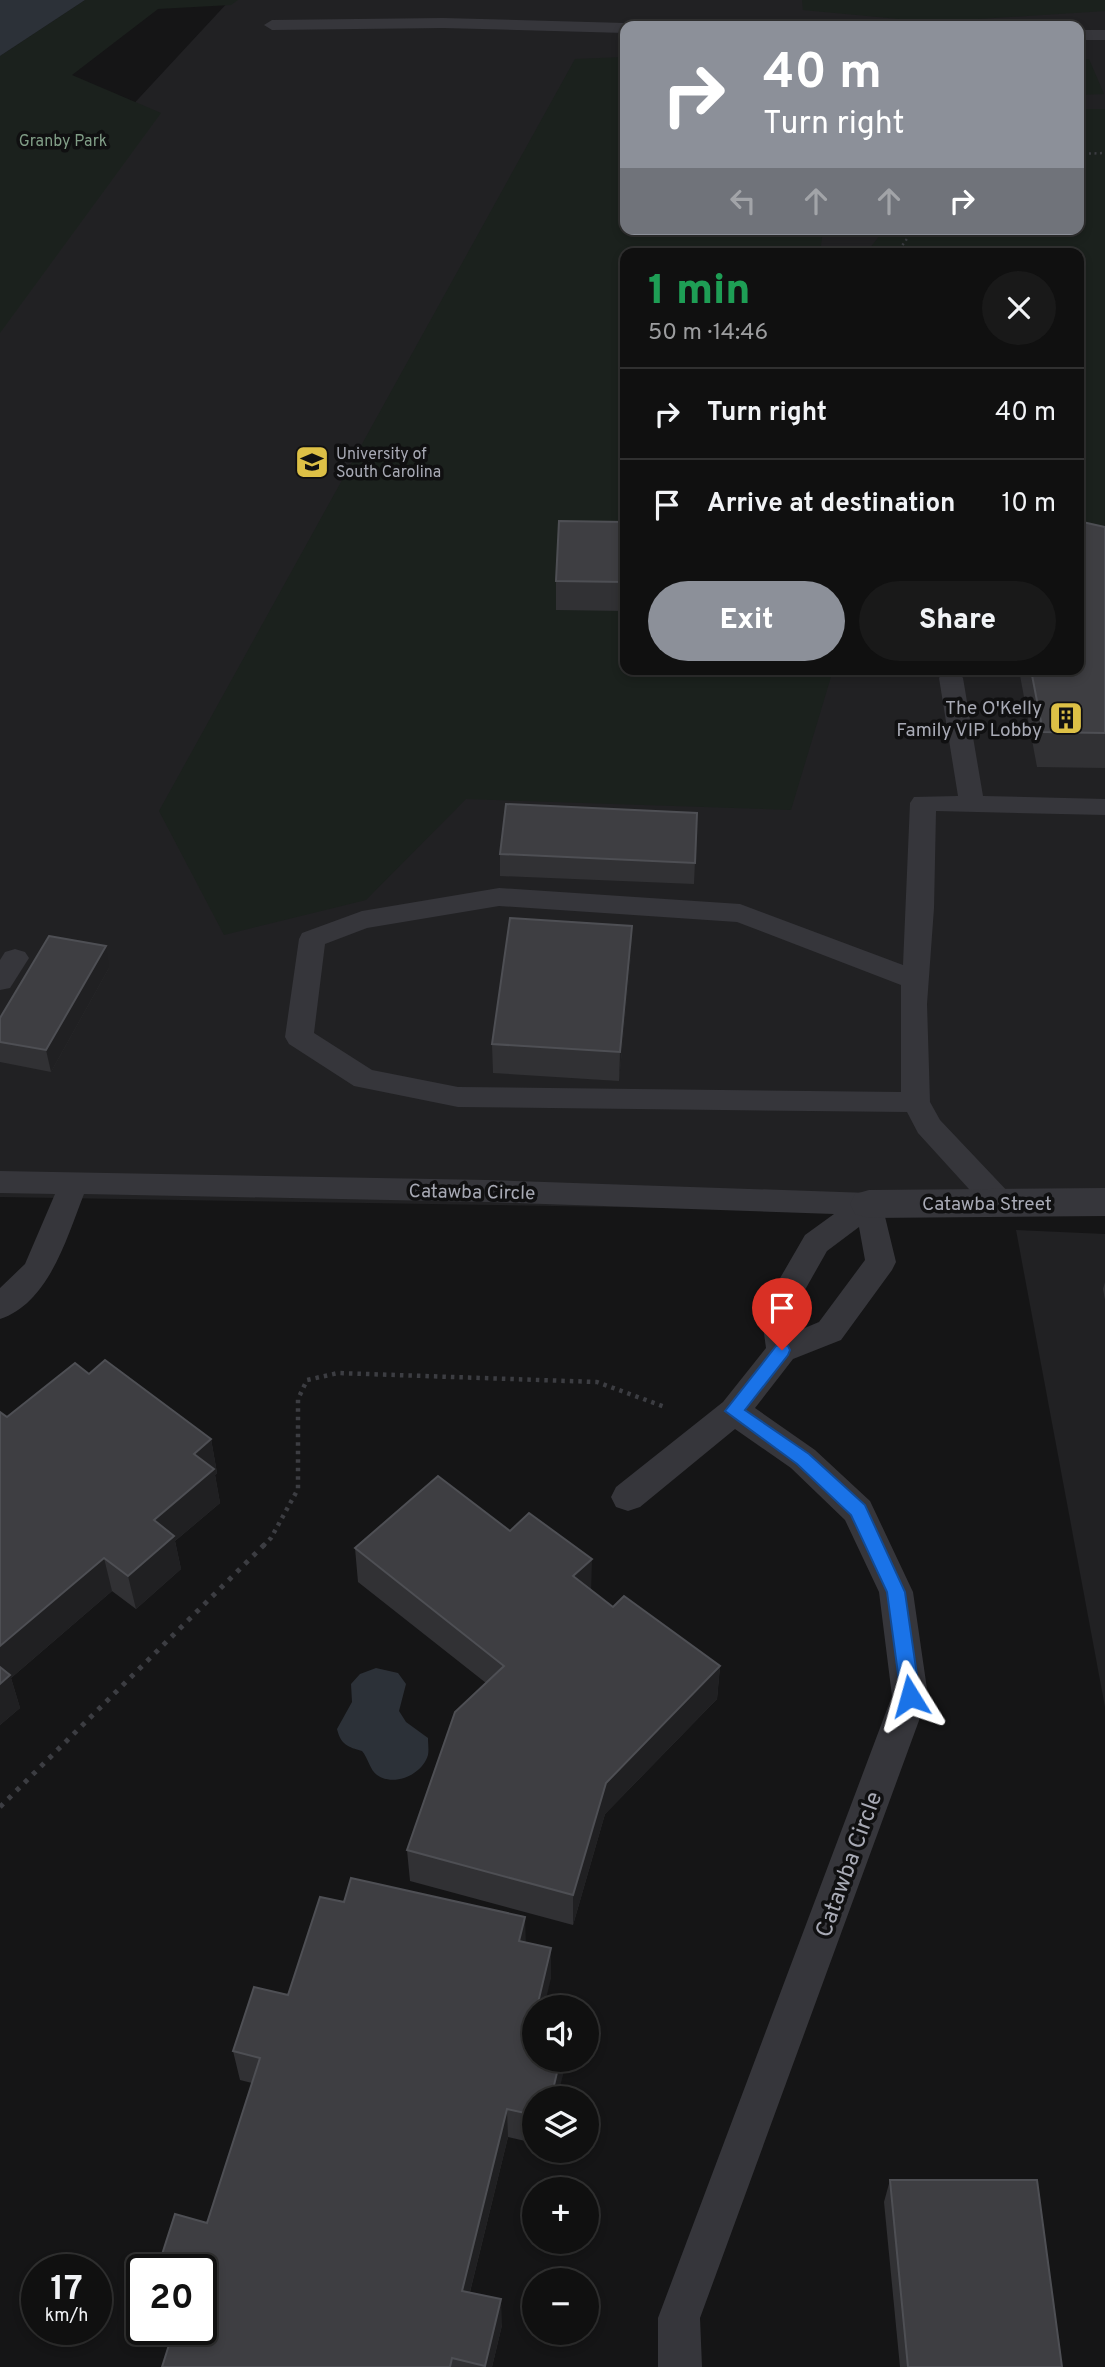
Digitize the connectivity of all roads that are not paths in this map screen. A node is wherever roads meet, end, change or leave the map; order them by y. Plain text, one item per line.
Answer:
1 (272, 26) dead end
2 (620, 28) edge
3 (1084, 35) edge
4 (1105, 36) edge
5 (951, 678) dead end
6 (972, 804) junction
7 (1105, 807) edge
8 (15, 958) dead end
9 (914, 980) junction
10 (0, 981) edge
11 (916, 1102) junction
12 (0, 1182) edge
13 (74, 1182) junction
14 (1105, 1202) edge
15 (1000, 1203) junction
16 (869, 1204) junction
17 (0, 1307) edge
18 (782, 1350) junction
19 (721, 1421) junction
20 (628, 1497) dead end
21 (680, 2367) edge

1 - 2 lane
3 - 4 lane
5 - 6 lane
6 - 7 lane
6 - 9 lane
8 - 10 lane
9 - 11 lane
9 - 11 lane
11 - 15 lane
12 - 13 lane, Catawba Circle
13 - 16 lane, Catawba Circle
13 - 17 lane
14 - 15 street, Catawba Street
15 - 16 street, Catawba Street
16 - 18 lane
16 - 18 lane
18 - 19 lane
19 - 20 lane
19 - 21 lane, Catawba Circle

